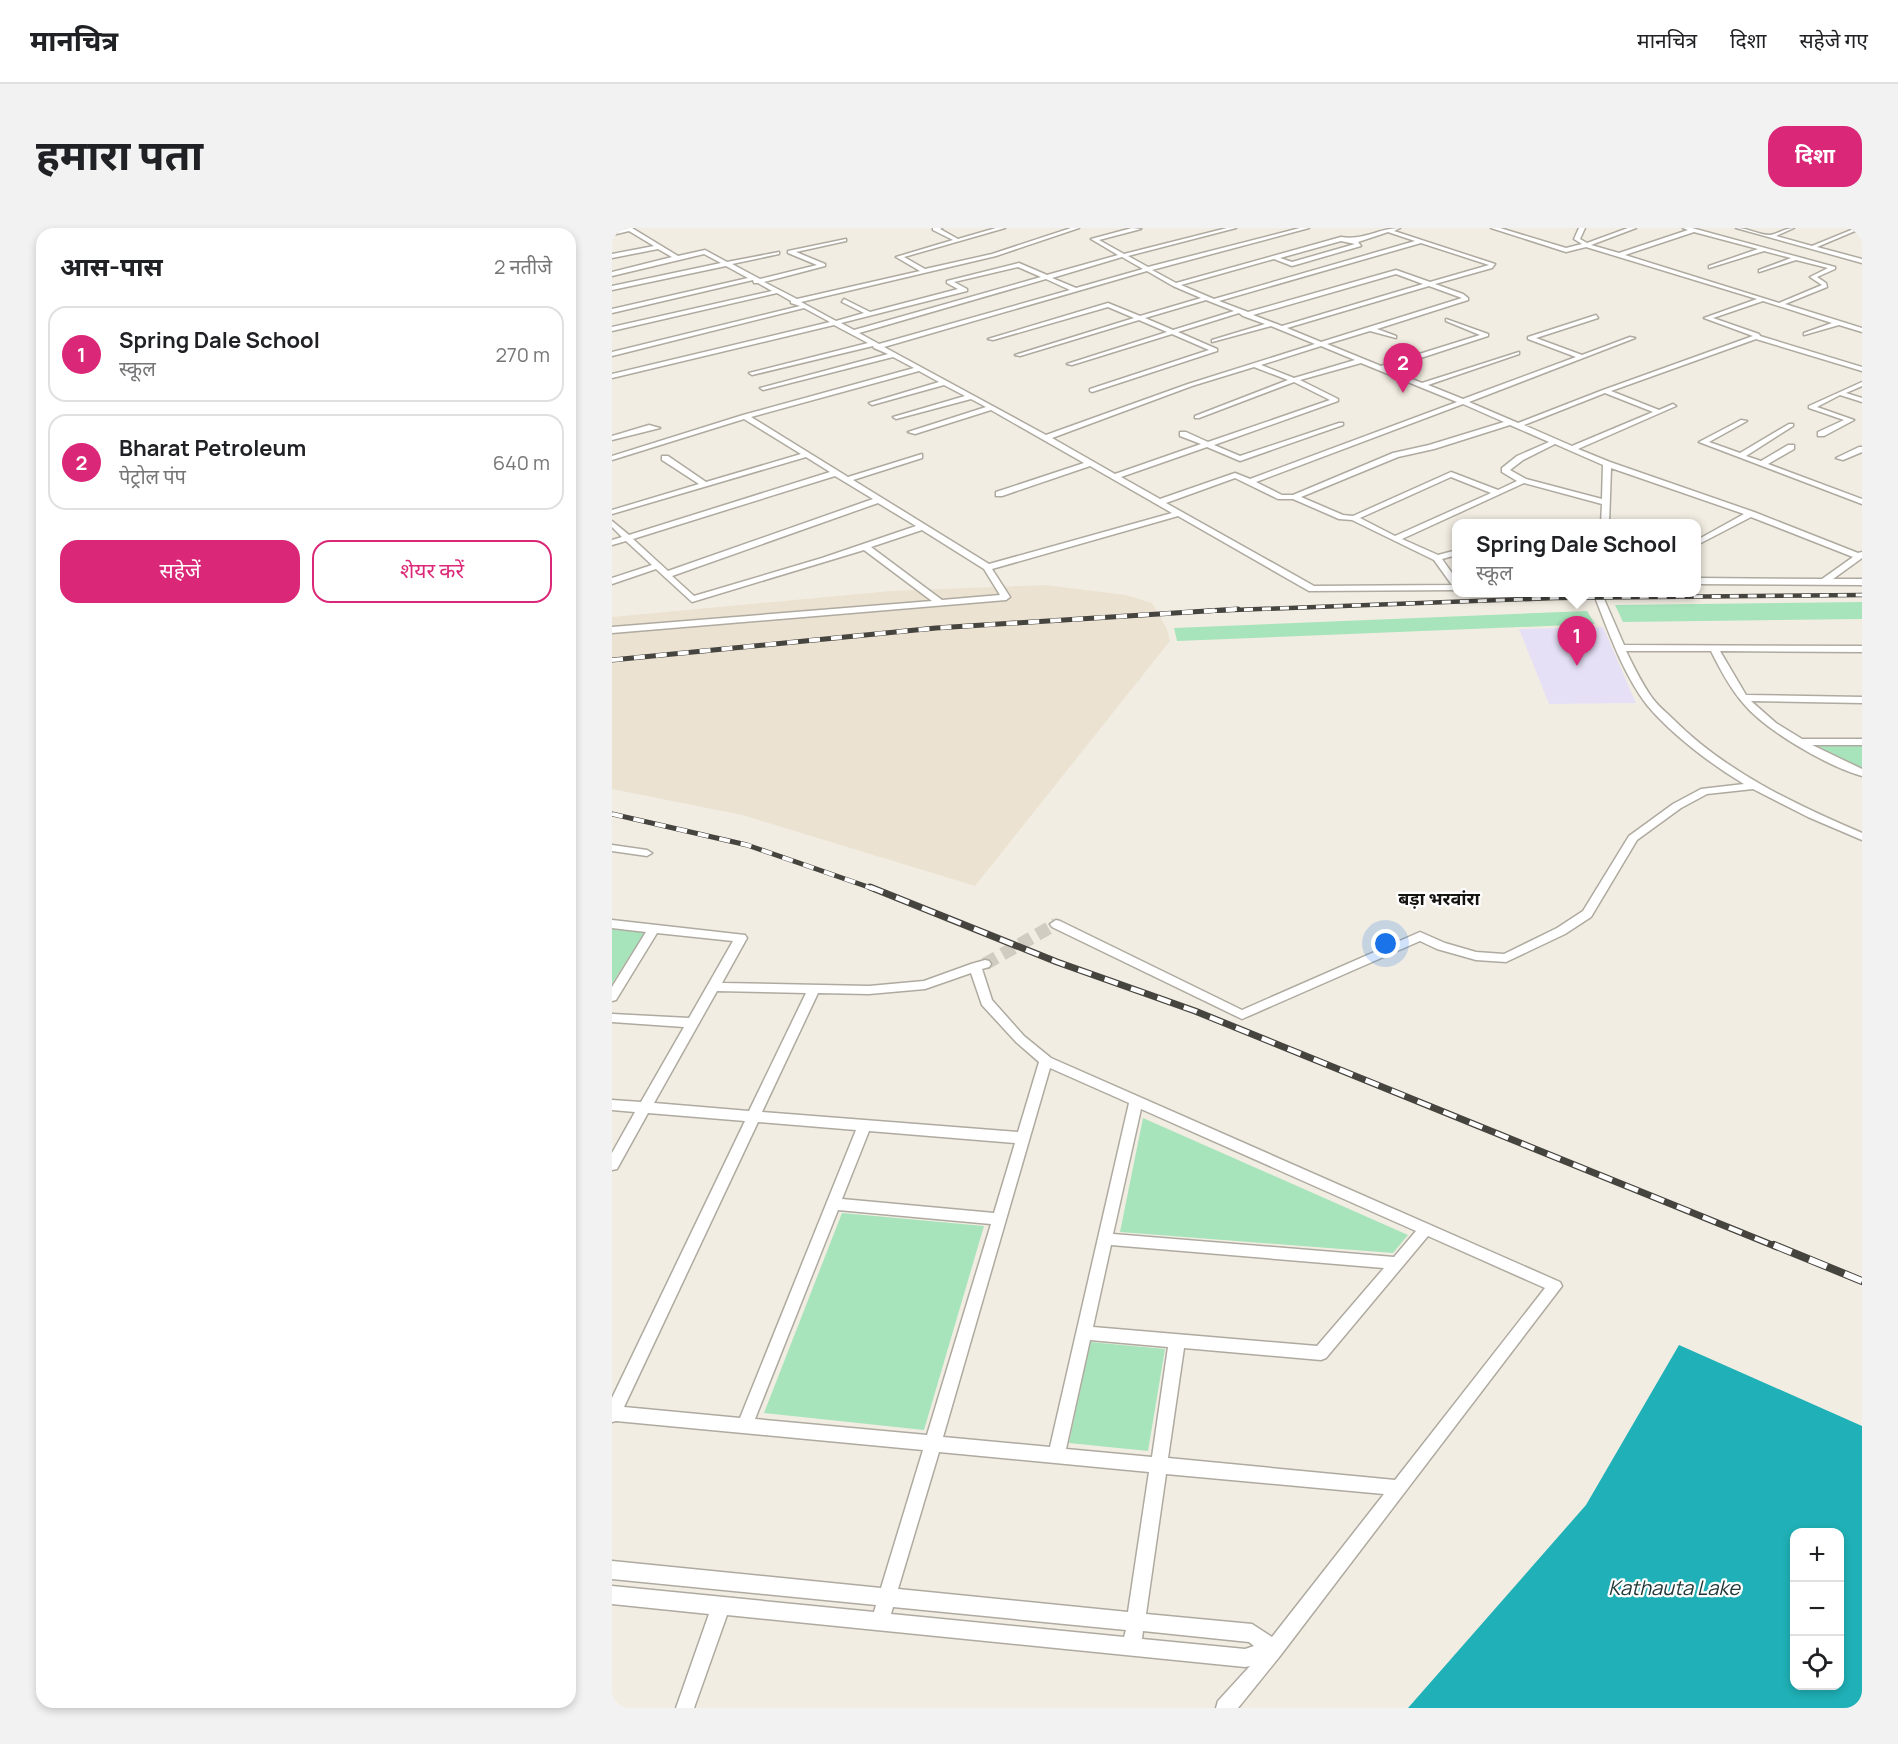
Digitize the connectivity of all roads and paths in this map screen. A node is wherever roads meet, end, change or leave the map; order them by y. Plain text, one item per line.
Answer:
1 (939, 228) edge
2 (1002, 228) edge
3 (1076, 228) edge
4 (1135, 228) edge
5 (1233, 228) edge
6 (1306, 228) edge
7 (1380, 228) edge
8 (1397, 228) edge
9 (1494, 228) edge
10 (1582, 228) edge
11 (1633, 228) edge
12 (1686, 228) edge
13 (1739, 228) edge
14 (1791, 228) edge
15 (1840, 228) edge
16 (1861, 228) edge
17 (629, 229) edge
18 (1694, 230) junction
19 (1389, 231) junction
20 (1854, 231) junction
21 (612, 233) edge
22 (1862, 233) edge
23 (1770, 237) junction
24 (1190, 239) junction
25 (844, 240) dead end
26 (958, 241) junction
27 (1354, 241) junction
28 (1422, 241) junction
29 (1199, 243) dead end
30 (1586, 245) junction
31 (658, 247) junction
32 (1209, 247) dead end
33 (1811, 248) junction
34 (1763, 249) junction
35 (1219, 250) junction
36 (777, 253) dead end
37 (1620, 255) junction
38 (612, 256) edge
39 (1121, 256) junction
40 (677, 258) junction
41 (1276, 258) junction
42 (1796, 258) junction
43 (1860, 260) edge
44 (725, 264) junction
45 (1711, 267) dead end
46 (923, 270) junction
47 (1148, 270) junction
48 (1761, 271) dead end
49 (612, 274) edge
50 (1046, 278) junction
51 (754, 280) junction
52 (1429, 284) junction
53 (1175, 285) junction
54 (612, 288) edge
55 (963, 289) junction
56 (1075, 290) junction
57 (776, 292) junction
58 (980, 296) junction
59 (1209, 300) junction
60 (1761, 300) junction
61 (621, 301) dead end
62 (844, 301) dead end
63 (793, 302) junction
64 (955, 303) junction
65 (643, 304) junction
66 (1778, 305) junction
67 (631, 306) junction
68 (803, 307) junction
69 (965, 307) dead end
70 (650, 308) dead end
71 (612, 310) edge
72 (975, 311) dead end
73 (1237, 312) junction
74 (658, 313) dead end
75 (870, 314) junction
76 (985, 315) junction
77 (1245, 315) junction
78 (665, 317) junction
79 (1596, 317) dead end
80 (904, 318) junction
81 (1139, 318) junction
82 (1448, 320) dead end
83 (913, 322) dead end
84 (834, 323) junction
85 (1838, 323) junction
86 (1271, 324) junction
87 (921, 326) dead end
88 (1282, 328) junction
89 (612, 329) edge
90 (1371, 329) junction
91 (1862, 330) edge
92 (930, 331) junction
93 (1172, 331) junction
94 (852, 333) junction
95 (1806, 334) dead end
96 (1394, 337) dead end
97 (1756, 337) junction
98 (1632, 338) dead end
99 (991, 339) dead end
100 (1214, 341) dead end
101 (1323, 344) junction
102 (874, 345) junction
103 (1517, 352) dead end
104 (612, 354) edge
105 (891, 355) junction
106 (1018, 355) dead end
107 (1583, 357) junction
108 (1363, 360) junction
109 (1070, 364) dead end
110 (1255, 365) junction
111 (1382, 368) junction
112 (917, 369) junction
113 (1862, 369) edge
114 (752, 373) dead end
115 (612, 376) edge
116 (1294, 380) junction
117 (943, 383) junction
118 (1862, 384) edge
119 (1423, 385) junction
120 (763, 388) dead end
121 (1092, 390) dead end
122 (1605, 391) junction
123 (1839, 393) junction
124 (970, 397) junction
125 (1862, 400) edge
126 (872, 403) dead end
127 (1466, 403) junction
128 (1672, 406) dead end
129 (991, 408) junction
130 (1659, 412) junction
131 (745, 416) junction
132 (896, 417) dead end
133 (1197, 417) dead end
134 (1743, 421) dead end
135 (1341, 424) dead end
136 (1514, 424) junction
137 (1791, 425) dead end
138 (656, 428) dead end
139 (912, 432) dead end
140 (1183, 434) dead end
141 (1821, 434) dead end
142 (1045, 438) junction
143 (612, 440) edge
144 (1556, 441) junction
145 (1208, 445) junction
146 (1791, 447) dead end
147 (1572, 448) junction
148 (1862, 449) edge
149 (631, 452) junction
150 (806, 455) junction
151 (919, 456) dead end
152 (1741, 456) junction
153 (612, 458) edge
154 (665, 458) dead end
155 (1840, 458) dead end
156 (1240, 459) junction
157 (1090, 463) junction
158 (1607, 464) junction
159 (1762, 464) junction
160 (836, 473) junction
161 (1235, 475) junction
162 (1114, 477) junction
163 (845, 480) junction
164 (1523, 481) junction
165 (1250, 482) junction
166 (705, 485) junction
167 (999, 494) dead end
168 (1498, 494) junction
169 (1294, 497) junction
170 (878, 500) junction
171 (1160, 502) junction
172 (1605, 502) junction
173 (1862, 502) edge
174 (612, 512) edge
175 (1180, 513) junction
176 (1751, 514) junction
177 (1354, 518) junction
178 (1605, 519) edge
179 (612, 523) edge
180 (922, 527) junction
181 (628, 538) junction
182 (1395, 538) junction
183 (1701, 541) edge
184 (612, 543) edge
185 (864, 546) junction
186 (1452, 554) edge
187 (1860, 555) edge
188 (1437, 558) junction
189 (658, 566) junction
190 (987, 567) junction
191 (666, 575) junction
192 (1452, 580) edge
193 (612, 581) edge
194 (1701, 581) edge
195 (1824, 582) junction
196 (1862, 582) edge
197 (1452, 587) edge
198 (1599, 597) edge
199 (940, 603) junction
200 (612, 630) edge
201 (1621, 648) junction
202 (1714, 648) junction
203 (1862, 649) edge
204 (1744, 698) junction
205 (1862, 700) edge
206 (1800, 741) junction
207 (1862, 742) edge
208 (1862, 773) edge
209 (1753, 786) junction
210 (1862, 837) edge
211 (612, 848) edge
212 (647, 853) dead end
213 (612, 924) edge
214 (1056, 924) dead end
215 (654, 928) junction
216 (713, 987) junction
217 (814, 989) junction
218 (612, 997) edge
219 (612, 1018) edge
220 (693, 1023) junction
221 (1046, 1061) junction
222 (1136, 1101) junction
223 (612, 1106) edge
224 (644, 1108) junction
225 (755, 1117) junction
226 (865, 1125) junction
227 (1023, 1138) junction
228 (612, 1165) edge
229 (833, 1204) junction
230 (998, 1219) junction
231 (1426, 1229) junction
232 (1105, 1239) junction
233 (1397, 1263) junction
234 (1084, 1333) junction
235 (1177, 1341) junction
236 (612, 1414) edge
237 (744, 1427) junction
238 (932, 1445) junction
239 (1056, 1456) junction
240 (1158, 1466) junction
241 (1399, 1488) junction
242 (612, 1570) edge
243 (612, 1595) edge
244 (887, 1597) junction
245 (721, 1606) junction
246 (1136, 1621) junction
247 (879, 1622) junction
248 (1132, 1647) junction
249 (1274, 1650) junction
250 (685, 1708) edge
251 (1225, 1708) edge

1 - 26 street
2 - 26 street
3 - 46 street
4 - 39 street
5 - 24 street
6 - 35 street
7 - 19 street
8 - 19 street
9 - 30 street
10 - 30 street
11 - 30 street
12 - 18 street
13 - 23 street
14 - 23 street
15 - 20 street
16 - 20 street
17 - 21 street
17 - 31 street
18 - 34 street
18 - 37 street
19 - 27 street
19 - 28 street
20 - 22 street
20 - 33 street
23 - 33 street
24 - 29 street
24 - 39 street
25 - 51 street
26 - 46 street
27 - 41 street
27 - 41 street
28 - 52 street
28 - 59 street
30 - 37 street
31 - 38 street
31 - 40 street
32 - 35 street
33 - 43 street
34 - 42 street
34 - 45 street
35 - 47 street
36 - 44 street
37 - 60 street
39 - 47 street
39 - 50 street
40 - 44 street
40 - 49 street
41 - 53 street
42 - 48 street
42 - 66 street
44 - 51 street
44 - 54 street
46 - 63 street
47 - 53 street
47 - 56 street
50 - 55 street
50 - 56 street
50 - 58 street
51 - 57 street
51 - 65 street
52 - 77 street
52 - 88 street
52 - 90 street
53 - 59 street
55 - 58 street
55 - 75 street
56 - 76 street
57 - 63 street
57 - 78 street
58 - 64 street
59 - 73 street
59 - 81 street
60 - 66 street
60 - 97 street
61 - 67 street
62 - 75 street
63 - 68 street
64 - 69 street
64 - 80 street
65 - 67 street
65 - 70 street
66 - 85 street
67 - 71 street
68 - 84 street
68 - 104 street
72 - 76 street
73 - 77 street
73 - 93 street
74 - 78 street
75 - 84 street
76 - 92 street
77 - 86 street
78 - 89 street
79 - 107 street
80 - 83 street
80 - 94 street
81 - 93 street
81 - 99 street
81 - 106 street
82 - 111 street
84 - 94 street
84 - 115 street
85 - 91 street
85 - 95 street
86 - 88 street
86 - 100 street
87 - 92 street
88 - 101 street
90 - 96 street
90 - 101 street
92 - 102 street
93 - 109 street
93 - 121 street
94 - 102 street
97 - 113 street
97 - 122 street
98 - 107 street
101 - 108 street
101 - 110 street
102 - 105 street
102 - 114 street
103 - 119 street
105 - 112 street
105 - 120 street
107 - 127 street
108 - 111 street
108 - 116 street
110 - 116 street
110 - 142 street
111 - 119 street
112 - 117 street
112 - 131 street
116 - 133 street
116 - 145 street
117 - 124 street
117 - 126 street
118 - 123 street
119 - 127 street
122 - 130 street
122 - 136 street
123 - 125 street
123 - 141 street
124 - 129 street
124 - 132 street
127 - 136 street
127 - 165 street
128 - 130 street
129 - 139 street
129 - 142 street
130 - 147 street
131 - 149 street
131 - 150 street
134 - 152 street
135 - 156 street
136 - 144 street
136 - 169 street
137 - 152 street
138 - 143 street
140 - 145 street
142 - 157 street
143 - 149 street
144 - 147 street
144 - 164 street
145 - 156 street
145 - 162 street
146 - 159 street
147 - 158 street
148 - 155 street
149 - 153 street
150 - 160 street
150 - 166 street
151 - 163 street
152 - 159 street
154 - 166 street
156 - 161 street
157 - 162 street
157 - 167 street
158 - 172 street
158 - 176 street
159 - 173 street
160 - 163 street
160 - 181 street
161 - 165 street
161 - 171 street
162 - 171 street
163 - 170 street
164 - 168 street
164 - 172 street
165 - 169 street
166 - 174 street
168 - 177 street
168 - 182 street
169 - 177 street
170 - 180 street
170 - 191 street
171 - 175 street
172 - 178 street
175 - 190 street
175 - 197 street
176 - 183 street
176 - 187 street
177 - 182 street
179 - 181 street
180 - 185 street
180 - 190 street
181 - 184 street
181 - 189 street
182 - 188 street
185 - 191 street
185 - 199 street
186 - 188 street
187 - 195 street
188 - 192 street
189 - 191 street
189 - 193 street
190 - 199 street
194 - 195 street
195 - 196 street
198 - 201 street
199 - 200 street
201 - 202 street
201 - 209 street
202 - 203 street
202 - 204 street
204 - 205 street
204 - 206 street
206 - 207 street
206 - 208 street
209 - 210 street
209 - 214 street
211 - 212 street
213 - 215 street
215 - 216 street
215 - 218 street
216 - 217 street
216 - 220 street
217 - 221 street
217 - 225 street
219 - 220 street
220 - 224 street
221 - 222 street
221 - 227 street
222 - 231 street
222 - 232 street
223 - 224 street
224 - 225 street
224 - 228 street
225 - 226 street
225 - 236 street
226 - 227 street
226 - 229 street
227 - 230 street
229 - 230 street
229 - 237 street
230 - 238 street
231 - 233 street
231 - 241 street
232 - 233 street
232 - 234 street
233 - 235 street
234 - 235 street
234 - 239 street
235 - 240 street
236 - 237 street
237 - 238 street
238 - 239 street
238 - 244 street
239 - 240 street
240 - 241 street
240 - 246 street
241 - 249 street
242 - 244 street
243 - 245 street
244 - 246 street
244 - 247 street
245 - 247 street
245 - 250 street
246 - 248 street
246 - 249 street
247 - 248 street
248 - 249 street
249 - 251 street

